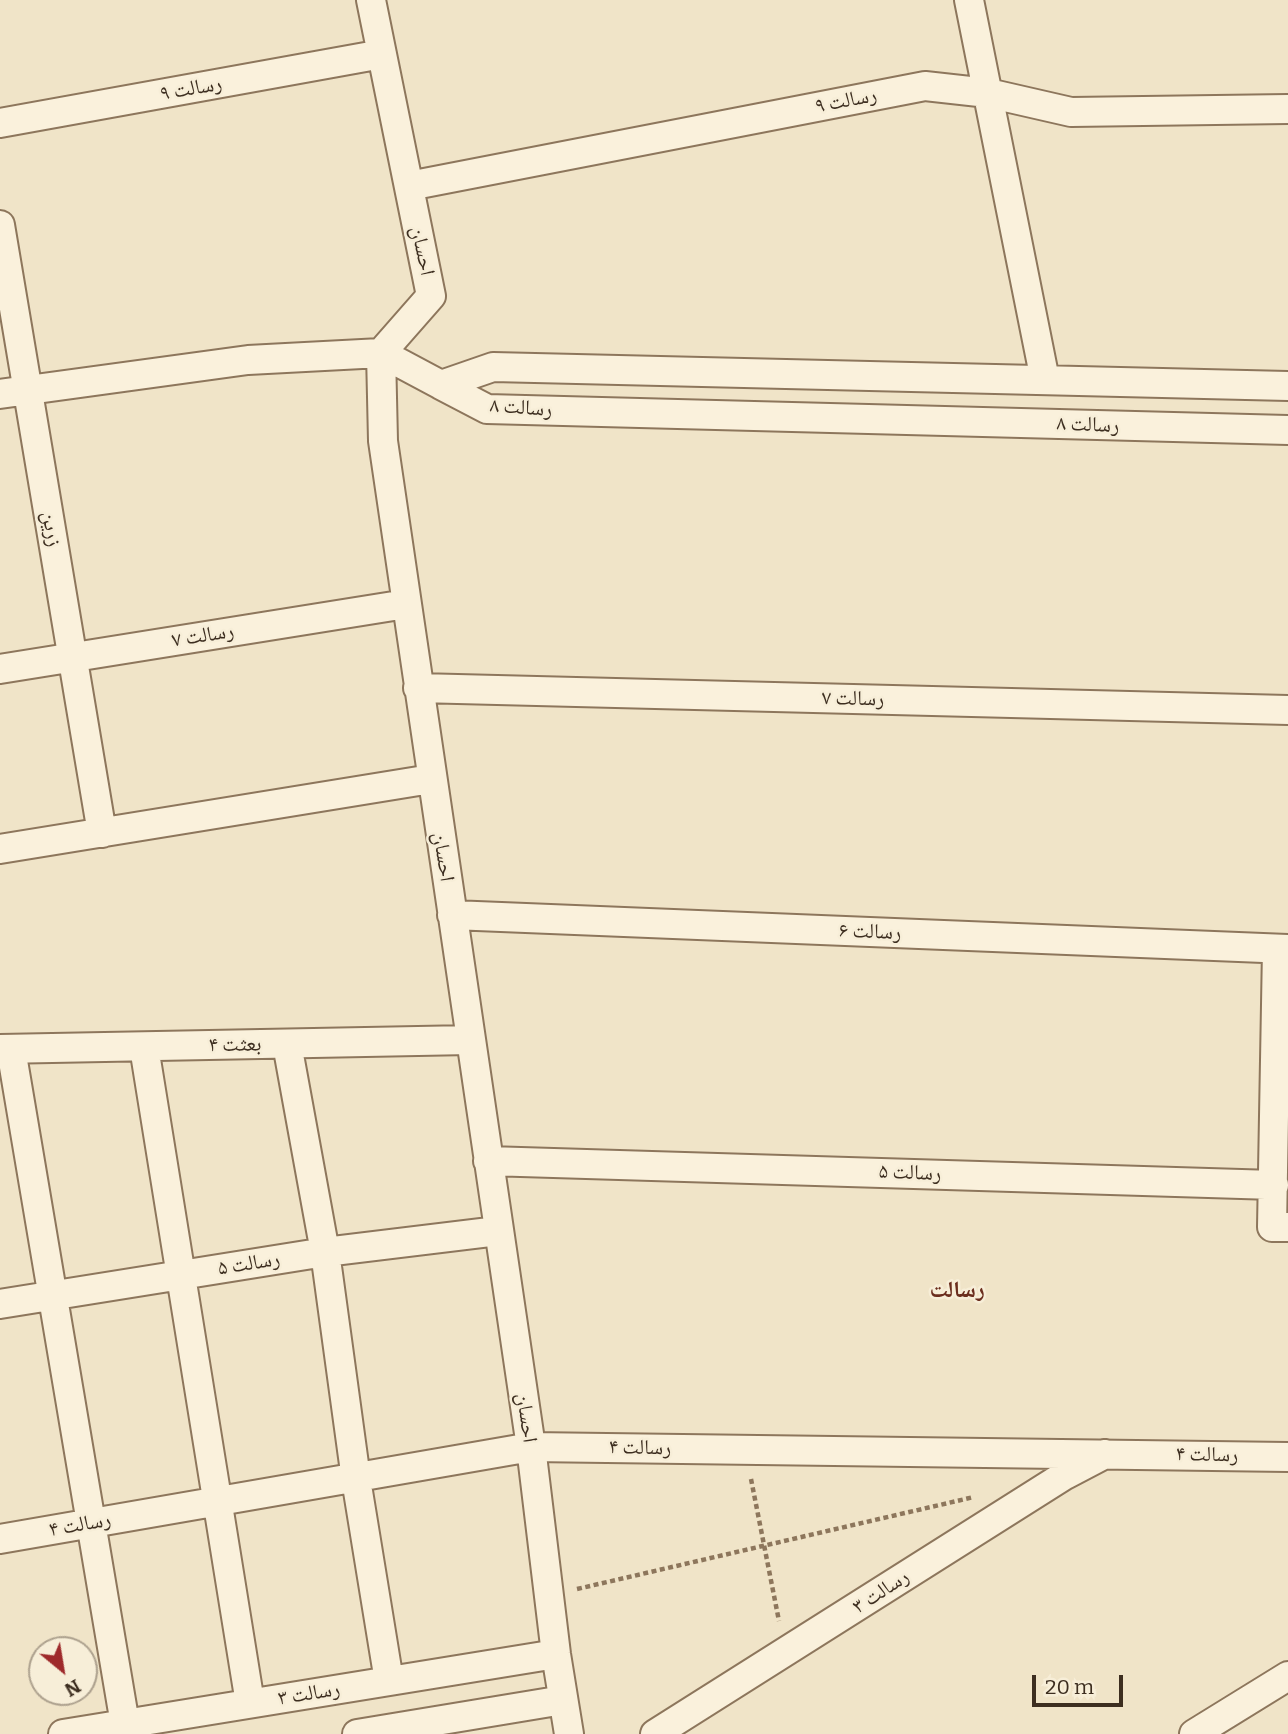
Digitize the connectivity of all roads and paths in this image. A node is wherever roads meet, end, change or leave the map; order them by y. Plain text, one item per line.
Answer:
1 (371, 0) edge
2 (969, 0) edge
3 (382, 54) junction
4 (988, 93) junction
5 (1288, 109) edge
6 (0, 123) edge
7 (409, 186) junction
8 (0, 225) edge
9 (381, 353) junction
10 (1045, 380) junction
11 (441, 385) junction
12 (1288, 386) edge
13 (14, 392) edge
14 (1288, 430) edge
15 (406, 604) junction
16 (73, 657) junction
17 (0, 669) edge
18 (418, 688) junction
19 (1288, 710) edge
20 (431, 779) junction
21 (102, 833) junction
22 (0, 849) edge
23 (452, 915) junction
24 (1283, 949) edge
25 (470, 1040) junction
26 (287, 1044) junction
27 (144, 1047) junction
28 (6, 1049) edge
29 (488, 1161) junction
30 (1274, 1185) junction
31 (1288, 1227) edge
32 (498, 1231) junction
33 (325, 1252) junction
34 (181, 1275) junction
35 (52, 1296) junction
36 (0, 1304) edge
37 (531, 1447) junction
38 (746, 1449) junction
39 (1108, 1452) junction
40 (1288, 1457) edge
41 (356, 1479) junction
42 (986, 1494) dead end
43 (219, 1501) junction
44 (90, 1523) junction
45 (0, 1539) edge
46 (765, 1547) junction
47 (549, 1596) junction
48 (785, 1653) junction
49 (555, 1654) junction
50 (1288, 1675) edge
51 (389, 1681) junction
52 (563, 1700) junction
53 (250, 1703) junction
54 (125, 1724) junction
55 (63, 1734) edge
56 (357, 1734) edge
57 (569, 1734) edge
58 (655, 1734) edge
59 (1194, 1734) edge

1 - 3 street, احسان
2 - 4 street
3 - 6 street, رسالت ۹
3 - 7 street, احسان
4 - 5 street, رسالت ۹
4 - 7 street, رسالت ۹
4 - 10 street
7 - 9 street, احسان
8 - 13 street, زرین
9 - 11 street
9 - 13 street
9 - 15 street, احسان
10 - 11 street, رسالت ۸
10 - 12 street, رسالت ۸
11 - 14 street, رسالت ۸
13 - 16 street, زرین
15 - 16 street, رسالت ۷
15 - 18 street, احسان
16 - 17 street, رسالت ۷
16 - 21 street, زرین
18 - 19 street, رسالت ۷
18 - 20 street, احسان
20 - 21 street
20 - 23 street, احسان
21 - 22 street
23 - 24 street, رسالت ۶
23 - 25 street, احسان
24 - 30 street
25 - 26 street, بعثت ۴
25 - 29 street, احسان
26 - 27 street, بعثت ۴
26 - 33 street
27 - 28 street, بعثت ۴
27 - 34 street
28 - 35 street
29 - 30 street, رسالت ۵
29 - 32 street, احسان
30 - 31 street
32 - 33 street, رسالت ۵
32 - 37 street, احسان
33 - 34 street, رسالت ۵
33 - 41 street
34 - 35 street, رسالت ۵
34 - 43 street
35 - 36 street, رسالت ۵
35 - 44 street
37 - 38 street, رسالت ۴
37 - 41 street, رسالت ۴
37 - 47 street, احسان
38 - 39 street, رسالت ۴
38 - 46 path
39 - 40 street, رسالت ۴
39 - 48 street, رسالت ۳
41 - 43 street, رسالت ۴
41 - 51 street
42 - 46 path
43 - 44 street, رسالت ۴
43 - 53 street
44 - 45 street, رسالت ۴
44 - 54 street
46 - 47 path
46 - 48 path
47 - 49 street, احسان
48 - 58 street, رسالت ۳
49 - 51 street, رسالت ۳
49 - 52 street, احسان
50 - 59 street
51 - 53 street, رسالت ۳
52 - 56 street
52 - 57 street, احسان
53 - 54 street, رسالت ۳
54 - 55 street, رسالت ۳

